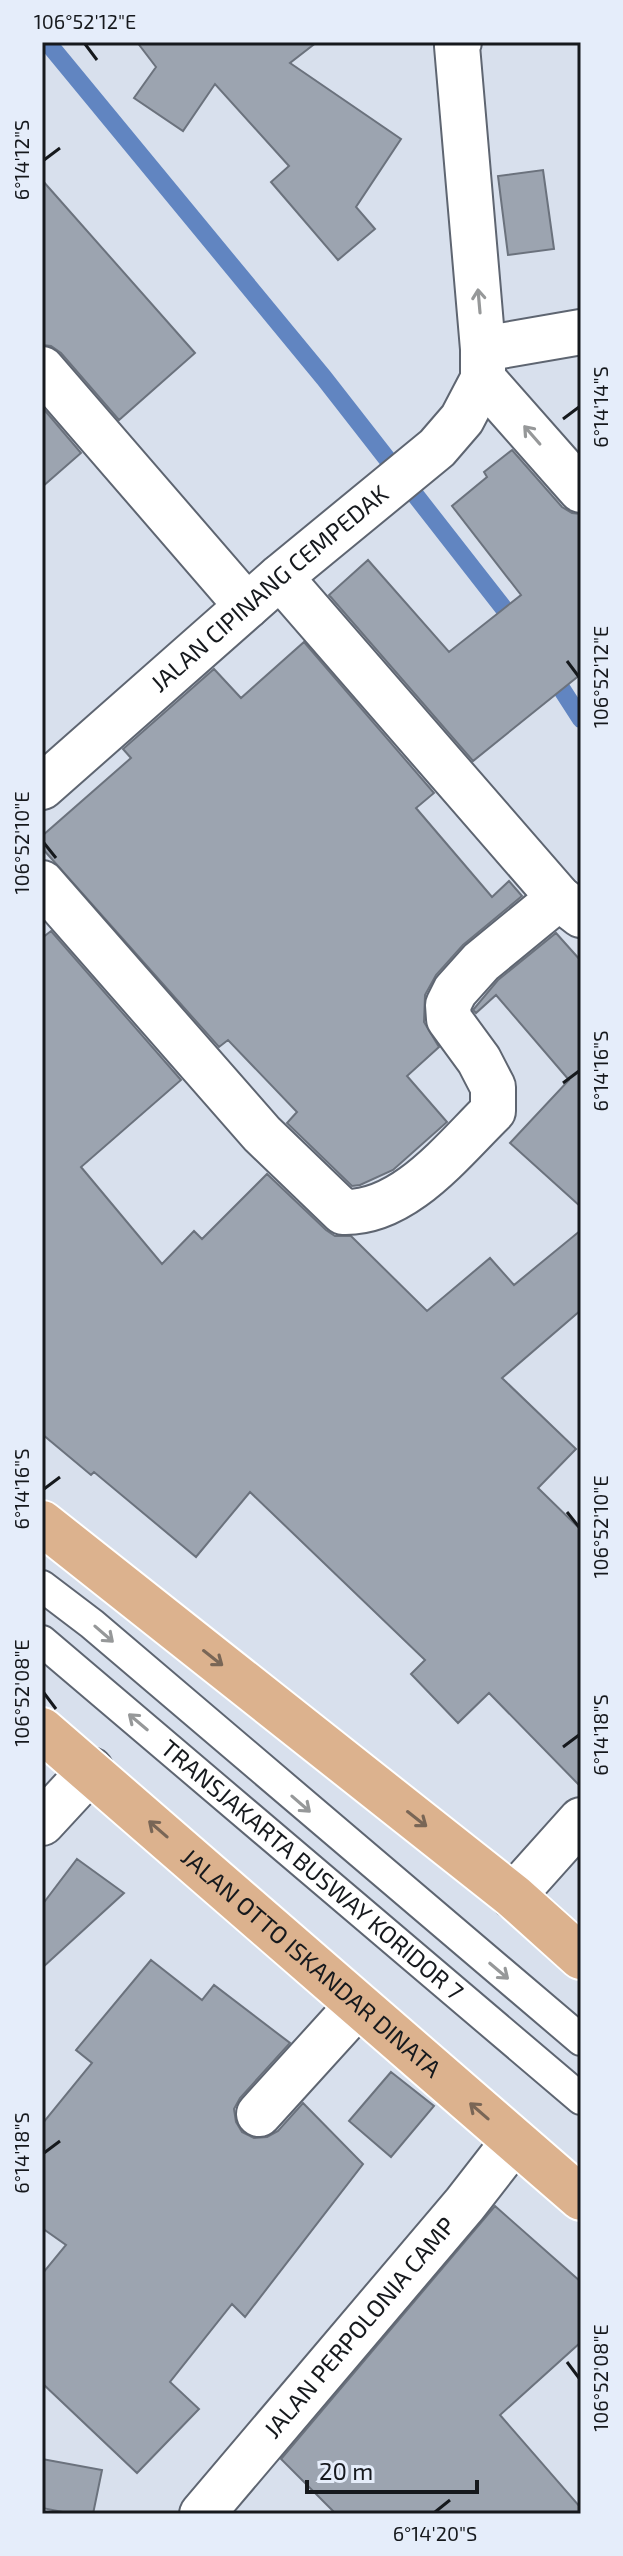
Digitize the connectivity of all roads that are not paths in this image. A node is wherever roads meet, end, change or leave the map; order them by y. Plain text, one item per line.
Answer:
1 (457, 43) edge
2 (581, 332) edge
3 (483, 364) junction
4 (42, 369) edge
5 (581, 490) edge
6 (280, 577) junction
7 (247, 606) junction
8 (42, 787) edge
9 (42, 883) edge
10 (570, 906) edge
11 (42, 1523) edge
12 (42, 1586) edge
13 (42, 1641) edge
14 (42, 1730) edge
15 (91, 1770) junction
16 (581, 1820) edge
17 (42, 1823) edge
18 (513, 1896) junction
19 (581, 1957) edge
20 (358, 2005) junction
21 (581, 2040) edge
22 (581, 2099) edge
23 (259, 2114) dead end
24 (514, 2141) junction
25 (581, 2198) edge
26 (202, 2514) edge

3 -> 1 street
2 - 3 street
5 -> 3 street
3 - 6 street, JALAN CIPINANG CEMPEDAK
4 - 7 street
6 - 7 street, JALAN CIPINANG CEMPEDAK
6 - 10 street
7 - 8 street, JALAN CIPINANG CEMPEDAK
9 - 10 street
11 -> 18 main road
12 -> 21 lane, TRANSJAKARTA BUSWAY KORIDOR 7
22 -> 13 lane, TRANSJAKARTA BUSWAY KORIDOR 7
14 - 15 main road, JALAN OTTO ISKANDAR DINATA
15 - 17 street
20 -> 15 main road, JALAN OTTO ISKANDAR DINATA
16 - 18 street
18 - 19 main road
20 - 23 street
24 -> 20 main road, JALAN OTTO ISKANDAR DINATA
24 - 25 main road, JALAN OTTO ISKANDAR DINATA
24 - 26 street, JALAN PERPOLONIA CAMP

